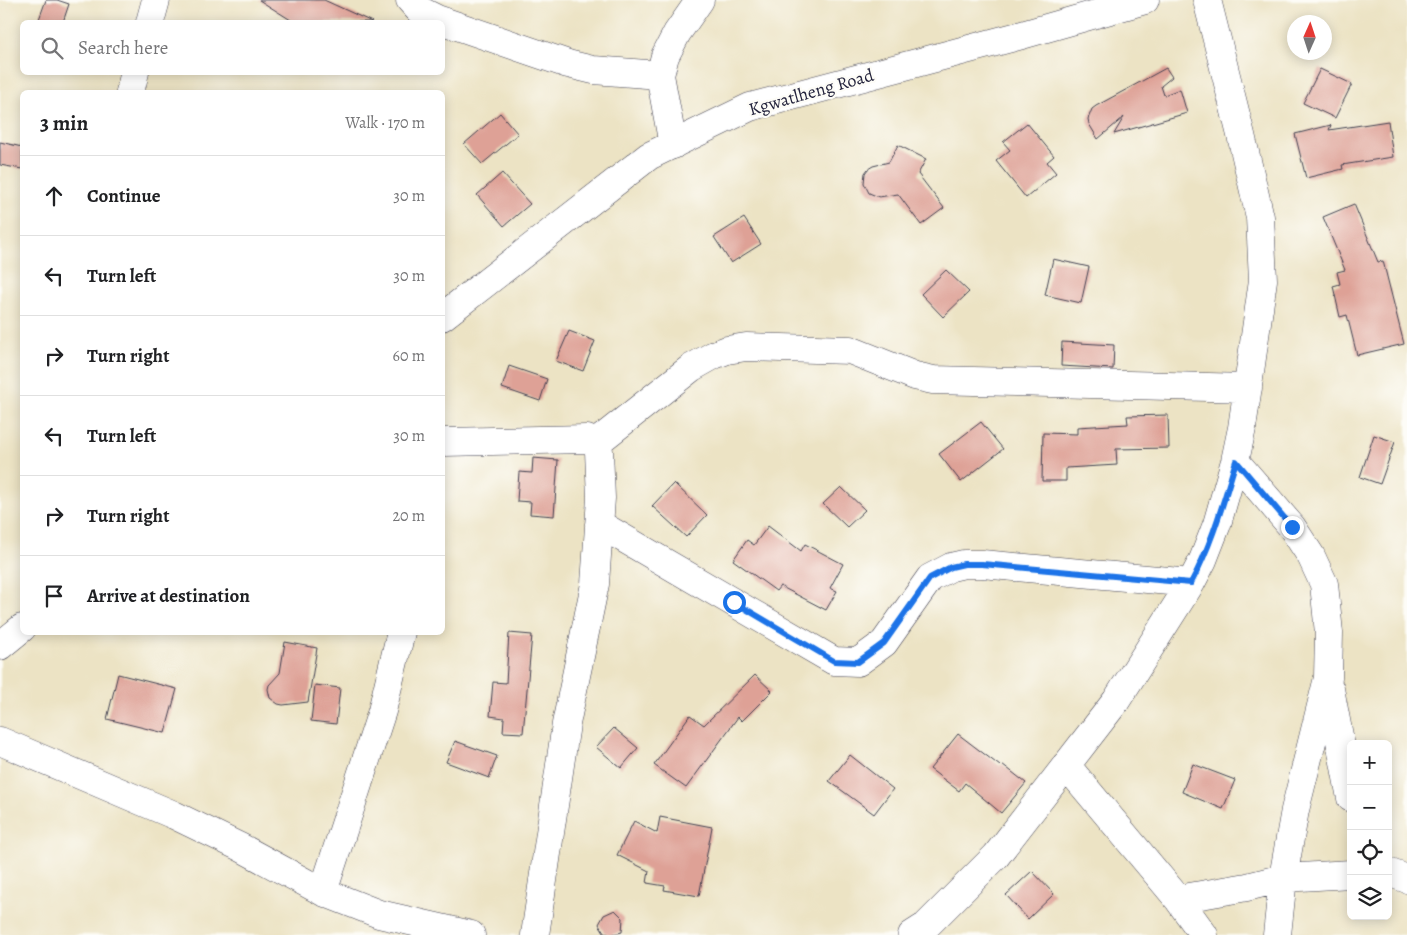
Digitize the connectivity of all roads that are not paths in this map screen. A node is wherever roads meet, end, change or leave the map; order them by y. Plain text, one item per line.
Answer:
1 (156, 0) edge
2 (410, 0) edge
3 (700, 0) edge
4 (1145, 0) edge
5 (1207, 0) edge
6 (151, 20) edge
7 (440, 20) edge
8 (445, 22) edge
9 (134, 75) edge
10 (660, 75) junction
11 (130, 90) edge
12 (672, 145) junction
13 (445, 315) edge
14 (1248, 388) junction
15 (596, 443) junction
16 (445, 449) edge
17 (1236, 461) junction
18 (599, 524) junction
19 (1191, 583) junction
20 (20, 630) edge
21 (400, 635) edge
22 (0, 646) edge
23 (1328, 678) junction
24 (0, 741) edge
25 (1066, 765) junction
26 (1349, 785) edge
27 (1392, 873) edge
28 (1347, 874) edge
29 (1283, 878) junction
30 (1407, 879) edge
31 (323, 892) junction
32 (1178, 899) junction
33 (471, 935) edge
34 (535, 935) edge
35 (912, 935) edge
36 (1204, 935) edge
37 (1276, 935) edge

1 - 6 street
2 - 7 street
3 - 10 street
4 - 12 street, Kgwatlheng Road
5 - 14 street
8 - 10 street
9 - 11 street
10 - 12 street
12 - 13 street, Kgwatlheng Road
14 - 15 street
14 - 17 street
15 - 16 street
15 - 18 street
17 - 19 street
17 - 23 street
18 - 19 street
18 - 34 street
19 - 25 street
20 - 22 street
21 - 31 street
23 - 26 street
23 - 29 street
24 - 31 street
25 - 32 street
25 - 35 street
27 - 30 street
28 - 29 street
29 - 32 street
29 - 37 street
31 - 33 street
32 - 36 street

